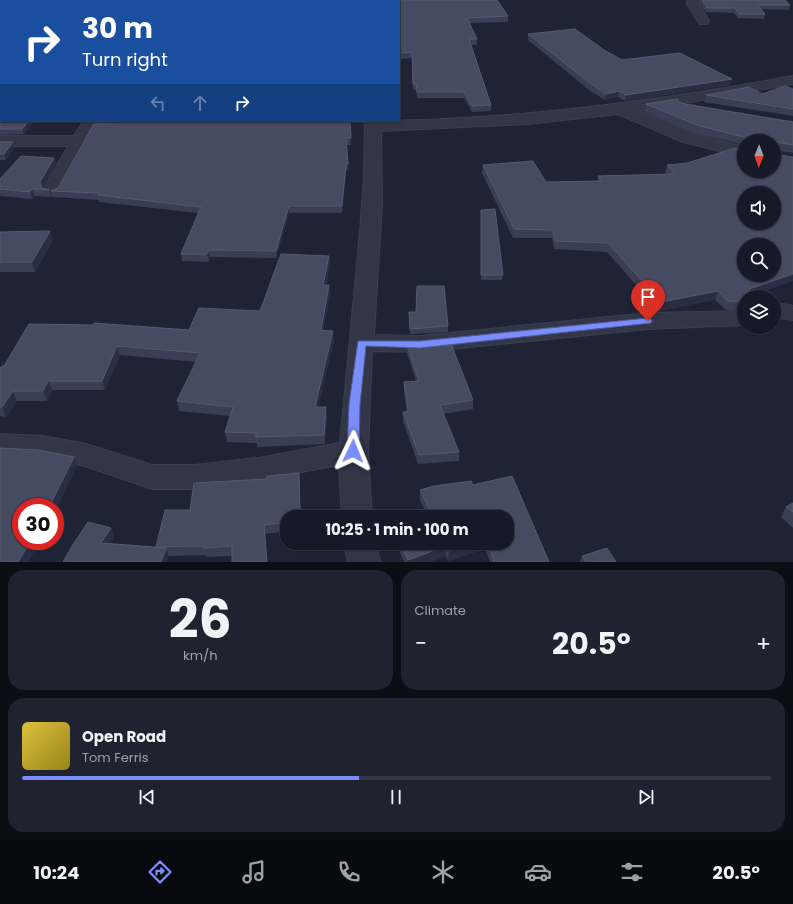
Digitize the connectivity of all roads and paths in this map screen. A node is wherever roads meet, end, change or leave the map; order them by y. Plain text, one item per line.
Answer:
1 (693, 0) edge
2 (703, 21) dead end
3 (793, 80) edge
4 (668, 102) junction
5 (620, 108) junction
6 (714, 111) edge
7 (131, 122) edge
8 (373, 124) edge
9 (0, 141) edge
10 (80, 141) junction
11 (737, 150) edge
12 (52, 190) edge
13 (781, 311) edge
14 (793, 313) edge
15 (737, 318) edge
16 (361, 343) junction
17 (0, 445) edge
18 (353, 451) junction
19 (356, 510) edge
20 (361, 550) edge
21 (364, 562) edge

1 - 2 street
3 - 4 street
4 - 5 street
4 - 6 street
5 - 8 street
5 - 11 street
7 - 10 street
8 - 16 street
9 - 10 street
10 - 12 street
13 - 14 street
15 - 16 street
16 - 18 street
17 - 18 street
18 - 19 street
20 - 21 street

